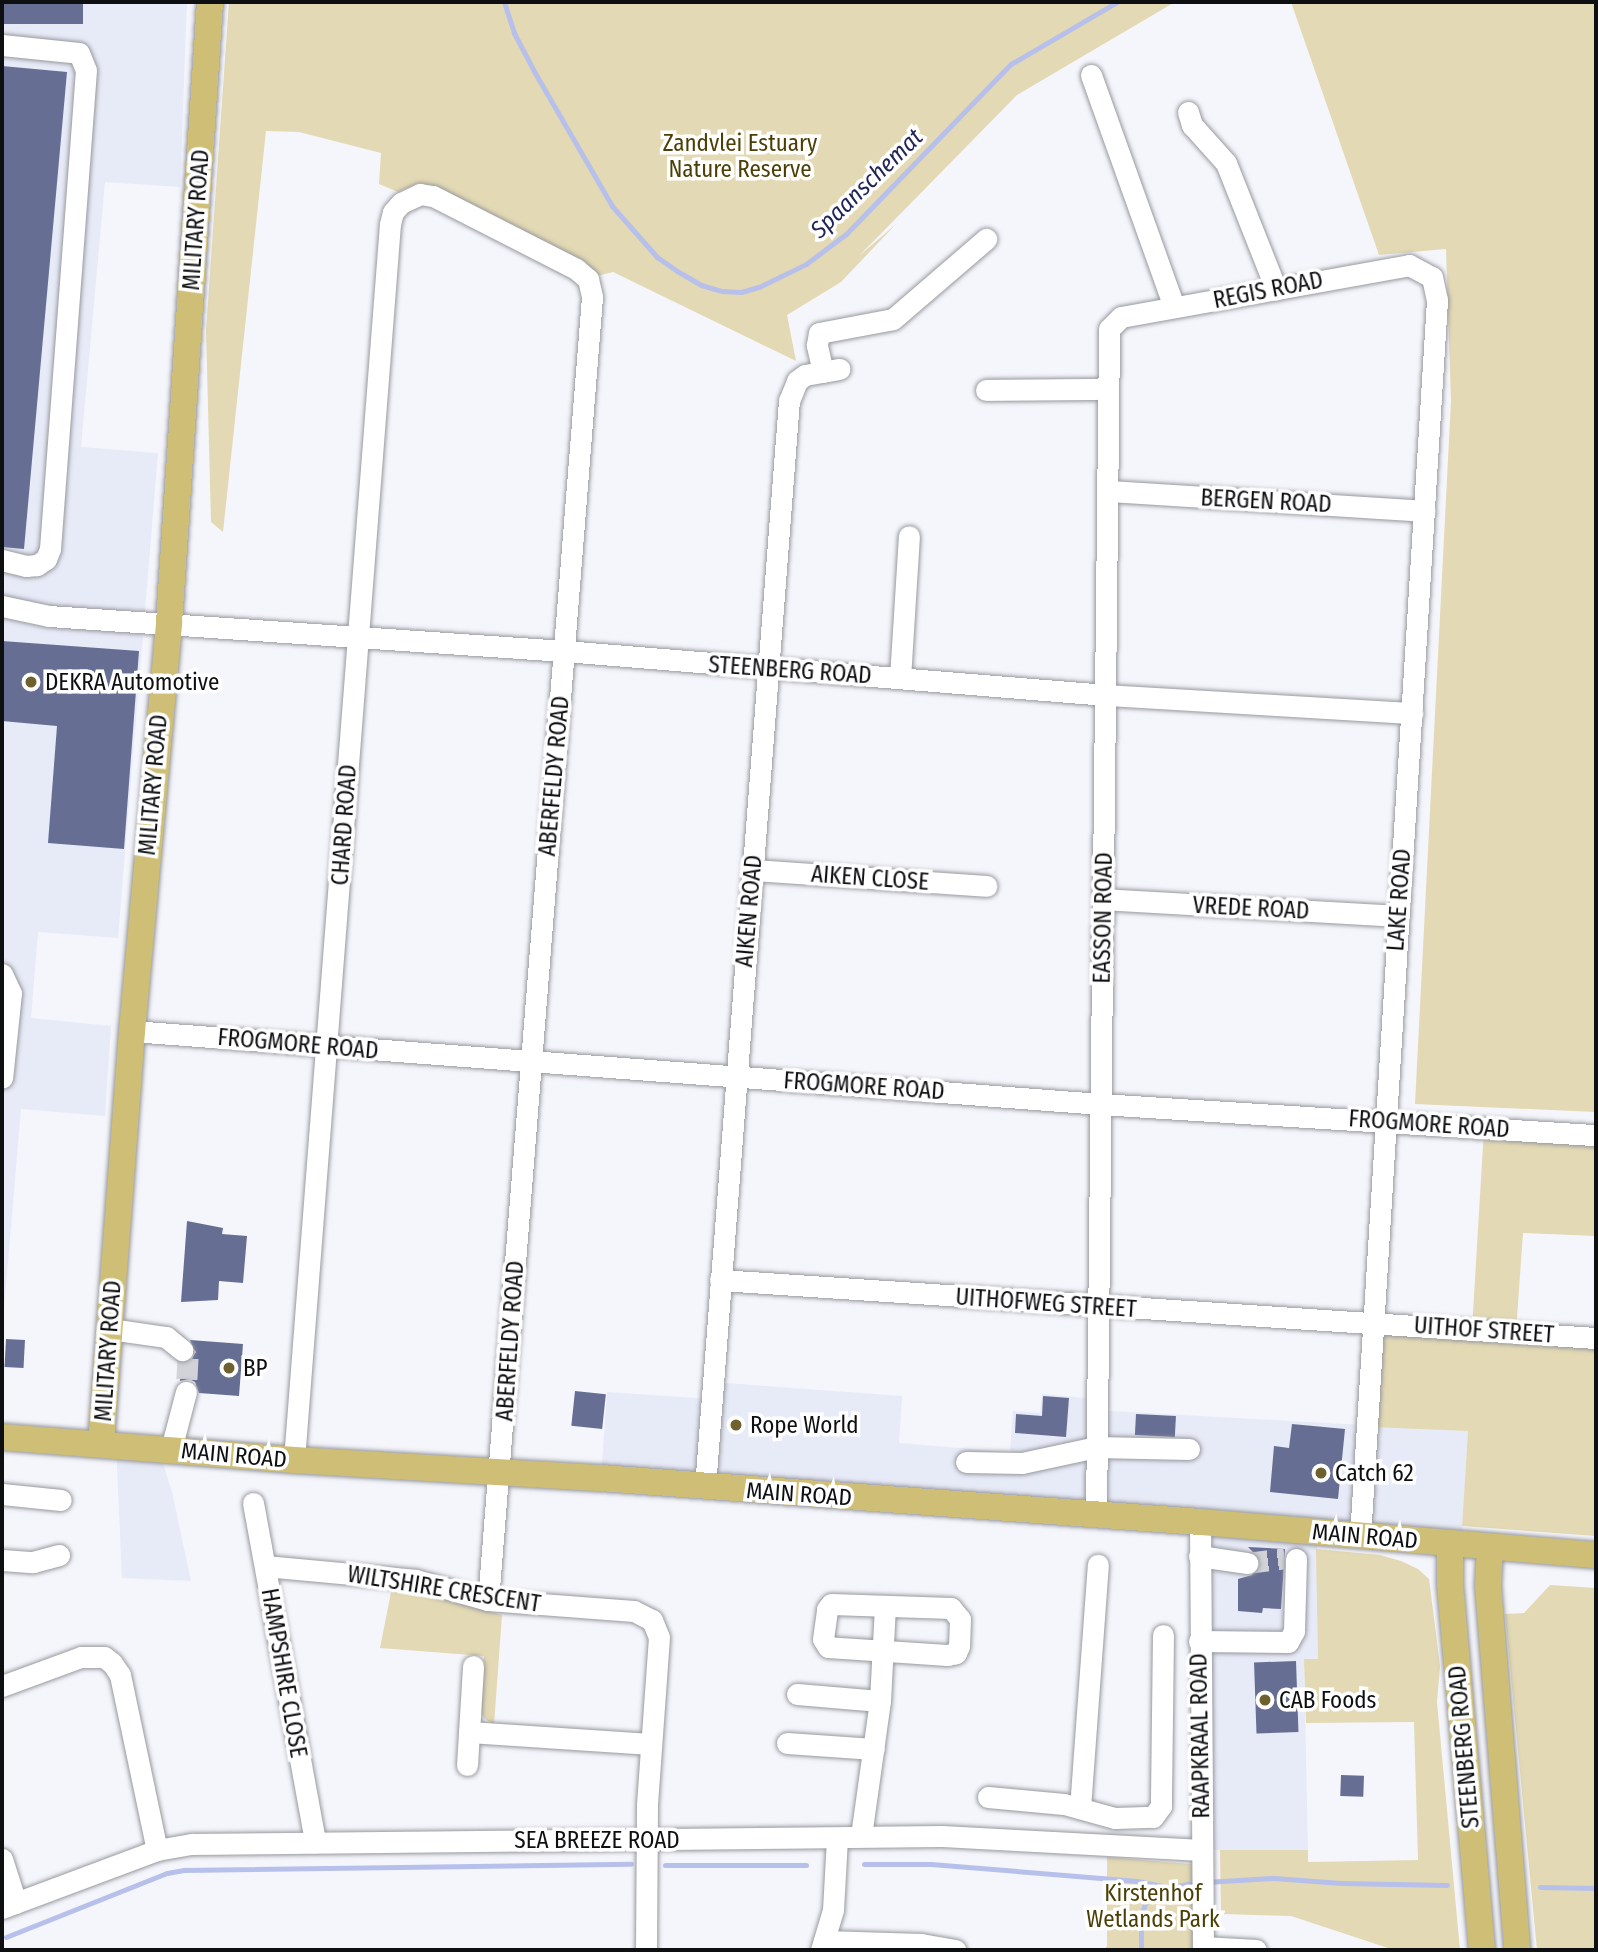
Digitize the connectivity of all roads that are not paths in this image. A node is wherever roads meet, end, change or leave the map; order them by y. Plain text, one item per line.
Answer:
1 (210, 2) edge
2 (2, 45) edge
3 (1091, 75) dead end
4 (1188, 112) dead end
5 (410, 198) joint
6 (986, 239) dead end
7 (1424, 270) joint
8 (1276, 289) junction
9 (1174, 307) junction
10 (1113, 322) joint
11 (1108, 389) junction
12 (986, 390) dead end
13 (1108, 491) junction
14 (1424, 510) junction
15 (909, 536) dead end
16 (2, 560) edge
17 (2, 606) edge
18 (169, 623) junction
19 (359, 637) junction
20 (564, 651) junction
21 (767, 668) junction
22 (900, 678) junction
23 (1105, 695) junction
24 (1412, 713) junction
25 (753, 870) junction
26 (986, 886) dead end
27 (1103, 899) junction
28 (1398, 916) junction
29 (2, 974) edge
30 (132, 1031) junction
31 (327, 1047) junction
32 (531, 1063) junction
33 (734, 1077) junction
34 (2, 1078) edge
35 (1100, 1104) junction
36 (1384, 1121) junction
37 (1596, 1135) edge
38 (720, 1280) junction
39 (1096, 1307) junction
40 (1371, 1323) junction
41 (110, 1329) junction
42 (1596, 1338) edge
43 (182, 1350) dead end
44 (186, 1392) tunnel mouth
45 (2, 1437) edge
46 (101, 1443) junction
47 (1096, 1447) junction
48 (171, 1449) junction
49 (1189, 1449) dead end
50 (294, 1460) junction
51 (967, 1462) dead end
52 (500, 1473) junction
53 (705, 1487) junction
54 (2, 1494) edge
55 (61, 1500) dead end
56 (253, 1503) dead end
57 (1096, 1516) junction
58 (1200, 1522) junction
59 (1299, 1530) junction
60 (1360, 1536) junction
61 (1450, 1543) junction
62 (1490, 1548) junction
63 (59, 1555) dead end
64 (1596, 1555) edge
65 (1199, 1556) junction
66 (2, 1560) edge
67 (1247, 1563) tunnel mouth
68 (1098, 1564) dead end
69 (265, 1566) junction
70 (488, 1600) junction
71 (885, 1606) junction
72 (1163, 1635) dead end
73 (1199, 1641) junction
74 (882, 1650) junction
75 (473, 1666) dead end
76 (2, 1686) edge
77 (797, 1694) dead end
78 (880, 1701) junction
79 (469, 1732) junction
80 (787, 1743) dead end
81 (650, 1744) junction
82 (874, 1749) junction
83 (467, 1765) dead end
84 (988, 1797) dead end
85 (1046, 1801) junction
86 (1080, 1808) junction
87 (861, 1836) junction
88 (837, 1838) junction
89 (648, 1839) junction
90 (1045, 1840) junction
91 (315, 1842) junction
92 (156, 1850) junction
93 (1202, 1857) junction
94 (2, 1859) edge
95 (9, 1905) edge
96 (823, 1946) edge
97 (1203, 1949) edge
98 (646, 1950) edge
99 (955, 1950) edge
100 (1256, 1950) edge
101 (1482, 1950) edge
102 (1517, 1950) edge

1 - 18 main road, MILITARY ROAD
2 - 16 street
3 - 9 street
4 - 8 street
5 - 19 street, CHARD ROAD
5 - 20 street, ABERFELDY ROAD
6 - 21 street, AIKEN ROAD
7 - 8 street, REGIS ROAD
7 - 14 street, LAKE ROAD
8 - 9 street, REGIS ROAD
9 - 10 street, REGIS ROAD
10 - 11 street, EASSON ROAD
11 - 12 street
11 - 13 street, EASSON ROAD
13 - 14 street, BERGEN ROAD
13 - 23 street, EASSON ROAD
14 - 24 street, LAKE ROAD
15 - 22 street
17 - 18 street, STEENBERG ROAD
18 - 19 street, STEENBERG ROAD
18 - 30 main road, MILITARY ROAD
19 - 20 street, STEENBERG ROAD
19 - 31 street, CHARD ROAD
20 - 21 street, STEENBERG ROAD
20 - 32 street, ABERFELDY ROAD
21 - 22 street, STEENBERG ROAD
21 - 25 street, AIKEN ROAD
22 - 23 street, STEENBERG ROAD
23 - 24 street, STEENBERG ROAD
23 - 27 street, EASSON ROAD
24 - 28 street, LAKE ROAD
25 - 26 street, AIKEN CLOSE
25 - 33 street, AIKEN ROAD
27 - 28 street, VREDE ROAD
27 - 35 street, EASSON ROAD
28 - 36 street, LAKE ROAD
29 - 34 street
30 - 31 street, FROGMORE ROAD
30 - 41 main road, MILITARY ROAD
31 - 32 street, FROGMORE ROAD
31 - 50 street, CHARD ROAD
32 - 33 street, FROGMORE ROAD
32 - 52 street, ABERFELDY ROAD
33 - 35 street, FROGMORE ROAD
33 - 38 street, AIKEN ROAD
35 - 36 street, FROGMORE ROAD
35 - 39 street, EASSON ROAD
36 - 37 street, FROGMORE ROAD
36 - 40 street, LAKE ROAD
38 - 39 street, UITHOFWEG STREET
38 - 53 street, AIKEN ROAD
39 - 40 street, UITHOFWEG STREET
39 - 47 street, EASSON ROAD
40 - 42 street, UITHOF STREET
40 - 60 street, LAKE ROAD
41 - 43 street
41 - 46 main road, MILITARY ROAD
44 - 48 street
45 - 46 main road, MAIN ROAD
46 - 48 main road, MAIN ROAD
47 - 49 street
47 - 51 street
47 - 57 street, EASSON ROAD
48 - 50 main road, MAIN ROAD
50 - 52 main road, MAIN ROAD
52 - 53 main road, MAIN ROAD
52 - 70 street, ABERFELDY ROAD
53 - 57 main road, MAIN ROAD
54 - 55 street
56 - 69 street, HAMPSHIRE CLOSE
57 - 58 main road, MAIN ROAD
58 - 59 main road, MAIN ROAD
58 - 65 street, RAAPKRAAL ROAD
59 - 60 main road, MAIN ROAD
59 - 73 street
60 - 61 main road, MAIN ROAD
61 - 62 main road, MAIN ROAD
61 - 101 main road, STEENBERG ROAD
62 - 64 main road, MAIN ROAD
62 - 102 main road, STEENBERG ROAD
63 - 66 street
65 - 67 street
65 - 73 street, RAAPKRAAL ROAD
68 - 86 street
69 - 70 street, WILTSHIRE CRESCENT
69 - 91 street, HAMPSHIRE CLOSE
70 - 81 street, WILTSHIRE CRESCENT
71 - 74 street
71 - 74 street
71 - 74 street
72 - 86 street
73 - 93 street, RAAPKRAAL ROAD
74 - 78 street
75 - 79 street
76 - 92 street
77 - 78 street
78 - 82 street
79 - 81 street
79 - 83 street
80 - 82 street
81 - 89 street, WILTSHIRE CRESCENT
82 - 87 street
84 - 85 street
85 - 86 street
85 - 90 street
87 - 88 street, SEA BREEZE ROAD
87 - 90 street, SEA BREEZE ROAD
88 - 89 street, SEA BREEZE ROAD
88 - 96 street
89 - 91 street, SEA BREEZE ROAD
89 - 98 street, WILTSHIRE CRESCENT
90 - 93 street, SEA BREEZE ROAD
91 - 92 street, SEA BREEZE ROAD
92 - 95 street, SEA BREEZE ROAD
93 - 97 street, RAAPKRAAL ROAD
94 - 95 street
96 - 99 street
97 - 100 street

